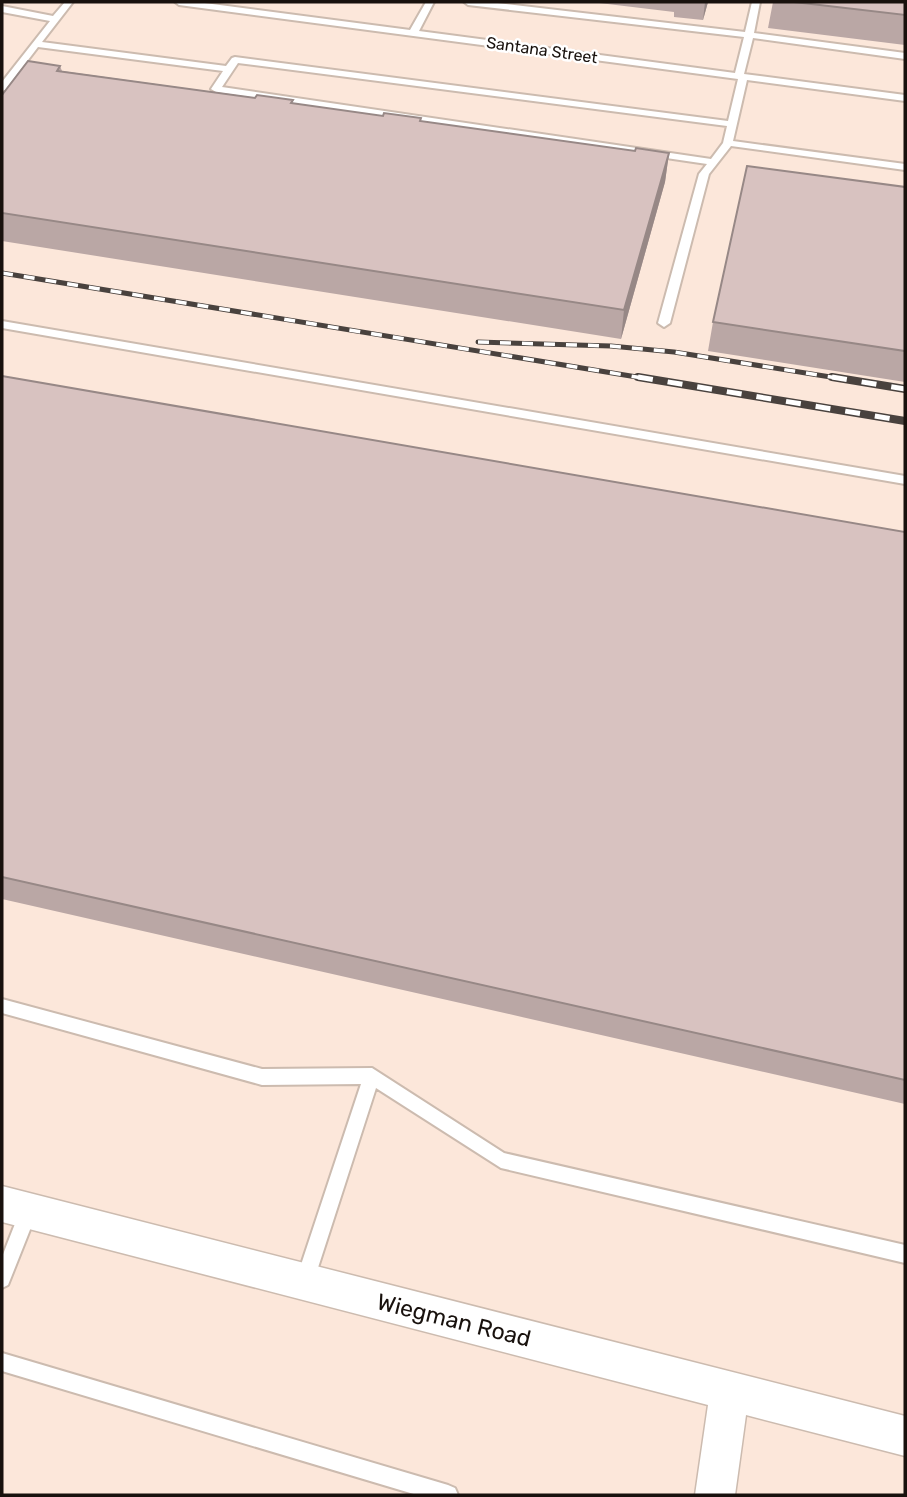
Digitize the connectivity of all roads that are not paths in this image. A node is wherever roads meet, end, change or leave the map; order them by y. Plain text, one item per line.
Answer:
1 (69, 2) edge
2 (179, 2) edge
3 (430, 2) edge
4 (468, 2) edge
5 (756, 2) edge
6 (2, 9) edge
7 (56, 19) junction
8 (413, 33) junction
9 (750, 35) junction
10 (36, 44) junction
11 (905, 56) edge
12 (229, 69) junction
13 (741, 76) junction
14 (2, 88) edge
15 (905, 98) edge
16 (732, 124) junction
17 (728, 143) junction
18 (713, 162) junction
19 (905, 167) edge
20 (664, 323) dead end
21 (2, 324) edge
22 (905, 480) edge
23 (2, 1006) edge
24 (372, 1076) junction
25 (15, 1207) edge
26 (905, 1254) edge
27 (2, 1279) edge
28 (304, 1282) junction
29 (2, 1362) edge
30 (729, 1391) junction
31 (905, 1436) edge
32 (449, 1495) edge
33 (715, 1495) edge

1 - 7 lane
2 - 8 lane, Santana Street
3 - 8 lane
4 - 9 lane
5 - 9 lane
6 - 7 lane
7 - 10 lane
8 - 13 lane, Santana Street
9 - 11 lane
9 - 13 lane
10 - 12 lane
10 - 14 lane
12 - 16 lane
12 - 18 lane
13 - 15 lane, Santana Street
13 - 16 lane
16 - 17 lane
17 - 18 lane
17 - 19 lane
18 - 20 lane
21 - 22 lane
23 - 24 lane
24 - 26 lane
24 - 28 lane
25 - 27 lane
25 - 28 street, Wiegman Road
28 - 30 street, Wiegman Road
29 - 32 lane
30 - 31 street, Wiegman Road
30 - 33 street

